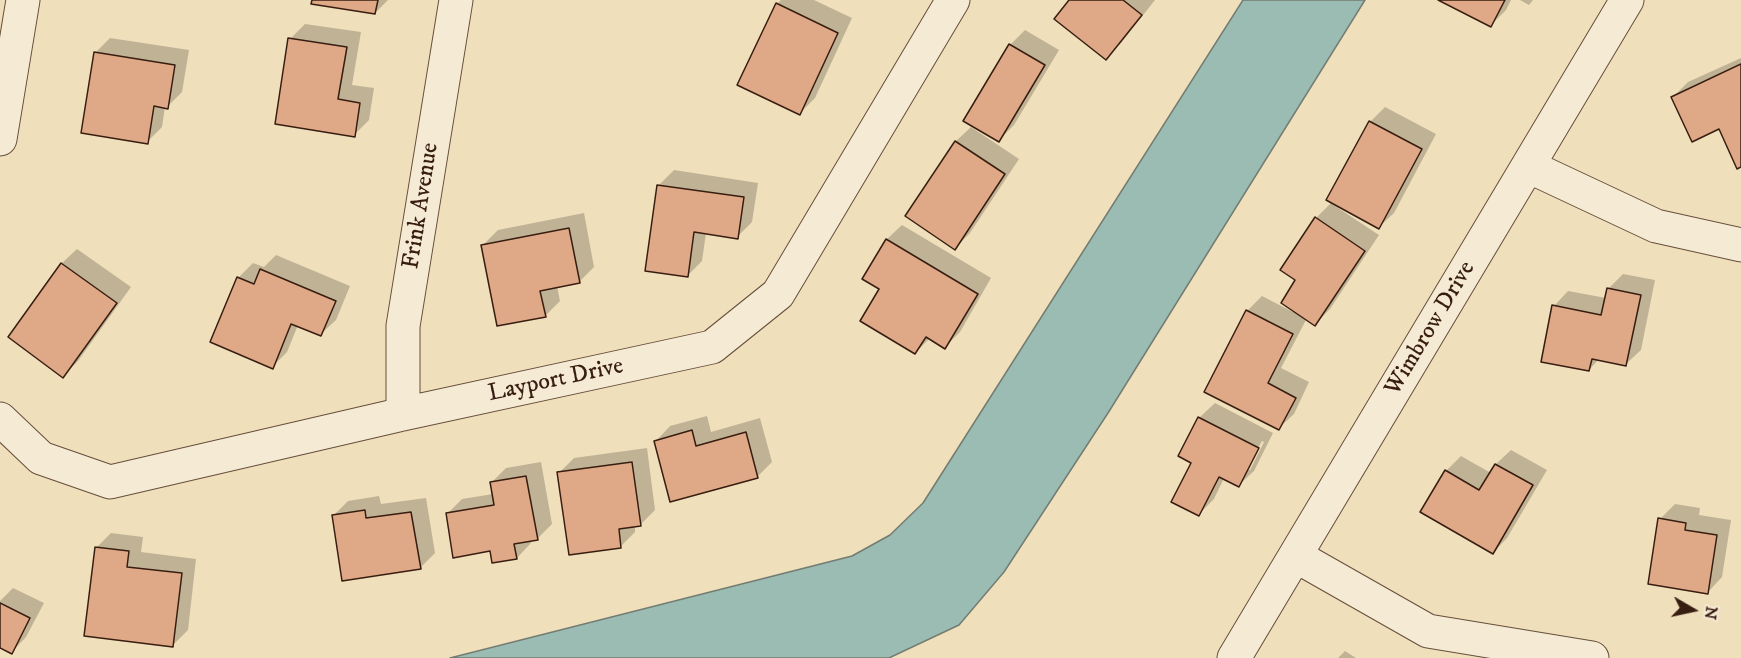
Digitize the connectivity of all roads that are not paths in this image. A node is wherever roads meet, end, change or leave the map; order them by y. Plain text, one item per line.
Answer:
1 (23, 0) edge
2 (456, 0) edge
3 (953, 0) edge
4 (1627, 0) edge
5 (0, 139) edge
6 (1528, 166) junction
7 (1741, 245) edge
8 (403, 414) junction
9 (0, 419) edge
10 (1296, 556) junction
11 (1234, 658) edge
12 (1592, 658) edge

1 - 5 street
2 - 8 street, Frink Avenue
3 - 8 street, Layport Drive
4 - 6 street, Wimbrow Drive
6 - 7 street
6 - 10 street, Wimbrow Drive
8 - 9 street, Layport Drive
10 - 11 street, Wimbrow Drive
10 - 12 street

